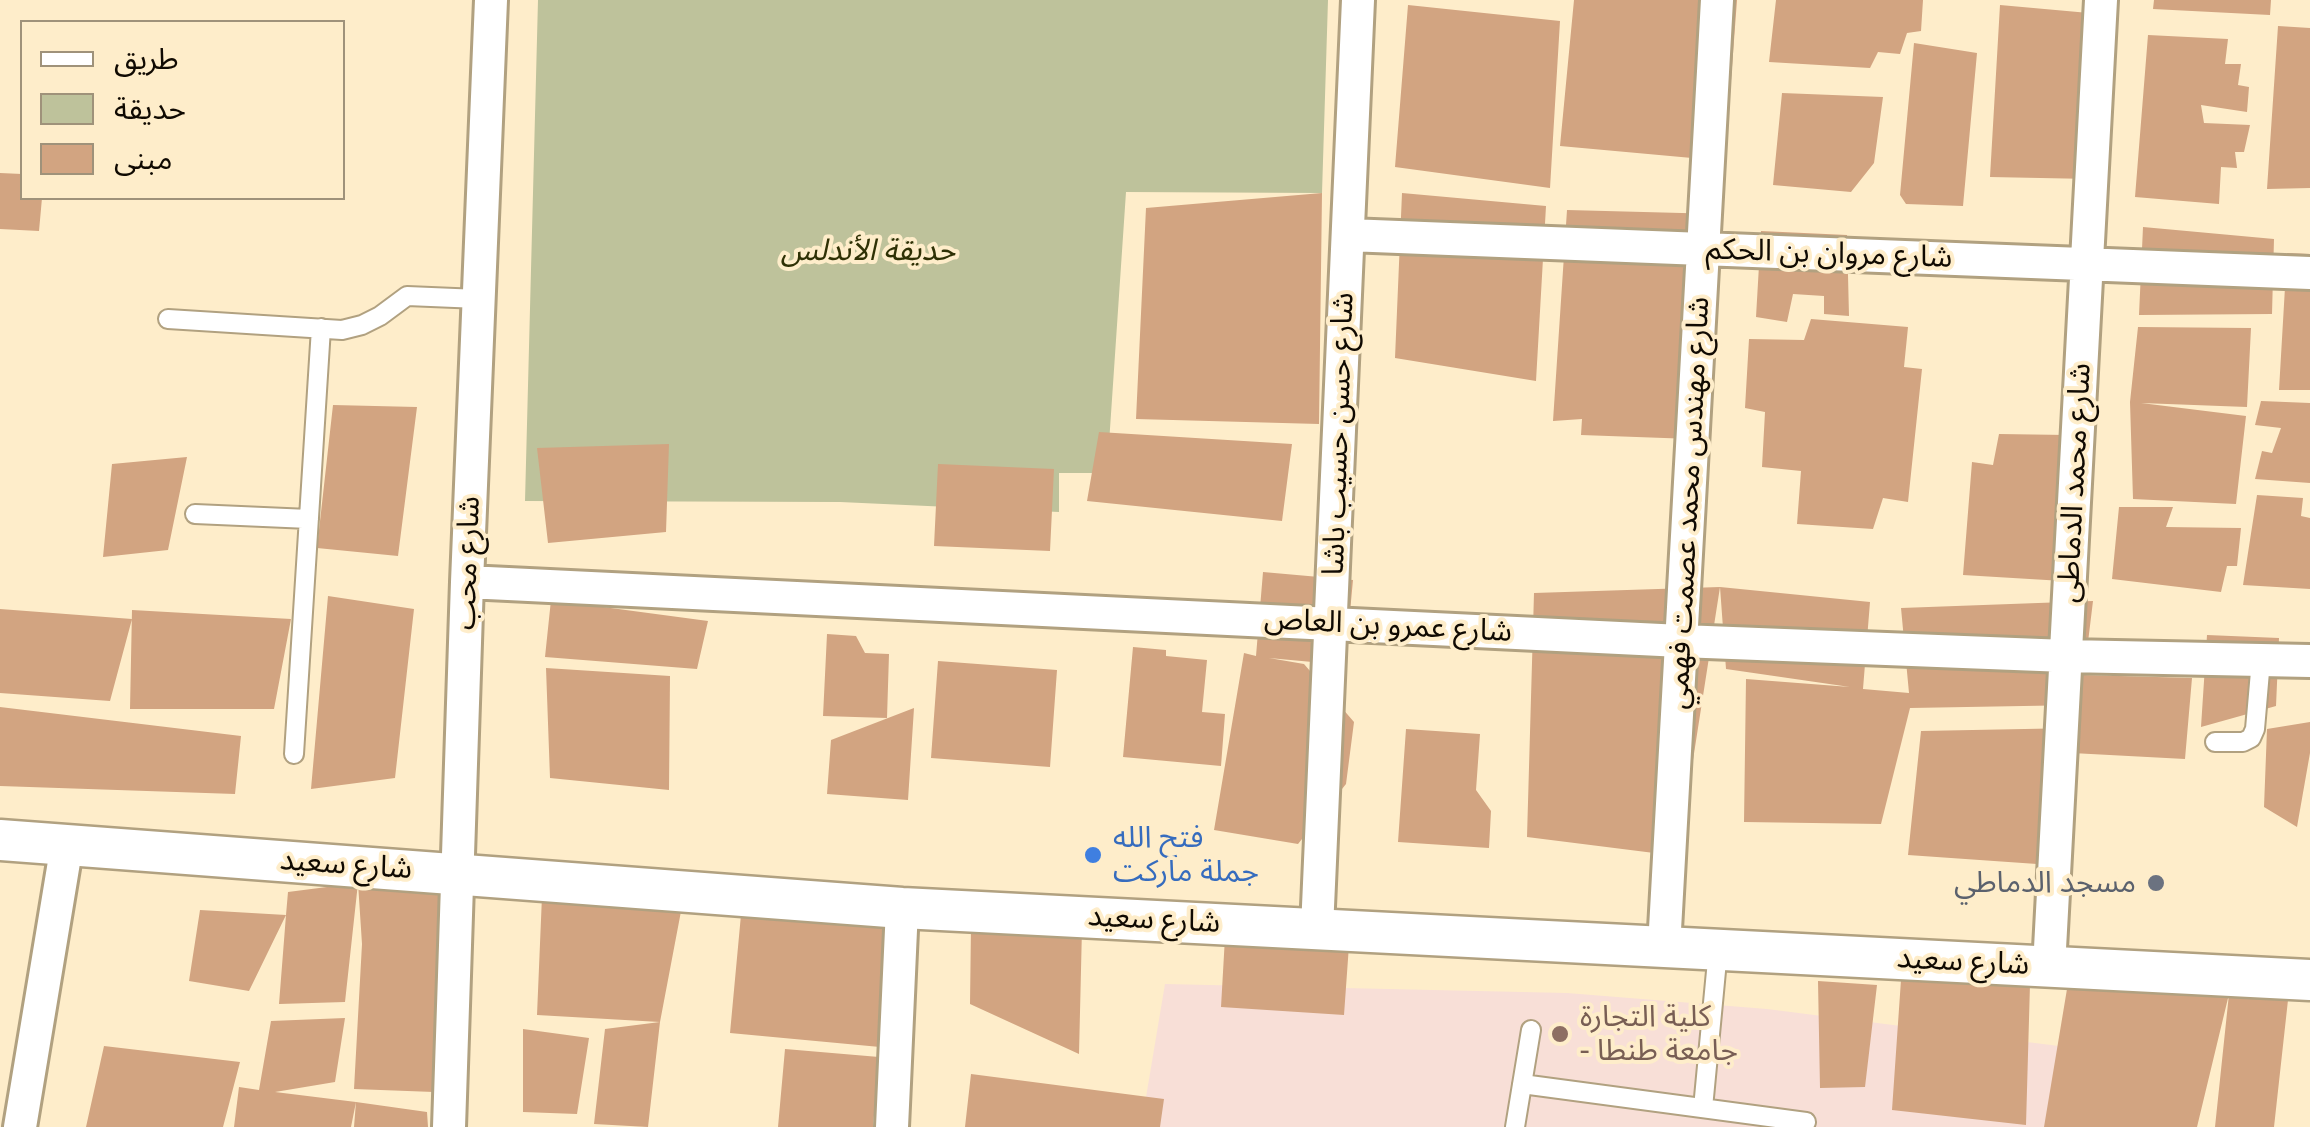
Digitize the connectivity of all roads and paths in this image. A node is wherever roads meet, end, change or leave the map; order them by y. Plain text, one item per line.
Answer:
1 (491, 0) edge
2 (1358, 0) edge
3 (1717, 0) edge
4 (2101, 0) edge
5 (1348, 235) junction
6 (1703, 249) junction
7 (2087, 264) junction
8 (2310, 274) edge
9 (479, 299) junction
10 (168, 319) dead end
11 (320, 328) junction
12 (195, 514) dead end
13 (309, 519) junction
14 (467, 582) junction
15 (1331, 623) junction
16 (1681, 640) junction
17 (2066, 656) junction
18 (2261, 660) junction
19 (2310, 661) edge
20 (2215, 742) dead end
21 (294, 754) dead end
22 (0, 840) edge
23 (67, 844) junction
24 (458, 874) junction
25 (902, 908) junction
26 (1318, 929) junction
27 (1664, 947) junction
28 (1718, 950) junction
29 (2049, 966) junction
30 (2310, 980) edge
31 (1531, 1030) dead end
32 (1522, 1084) junction
33 (1703, 1108) junction
34 (1806, 1122) dead end
35 (20, 1127) edge
36 (449, 1127) edge
37 (892, 1127) edge
38 (1515, 1127) edge

1 - 9 street, شارع محب
2 - 5 street, شارع حسن حسيب باشا
3 - 6 street, شارع مهندس محمد عصمت فهمي
4 - 7 street, شارع محمد الدماطى
5 - 6 street, شارع مروان بن الحكم
5 - 15 street, شارع حسن حسيب باشا
6 - 7 street, شارع مروان بن الحكم
6 - 16 street, شارع مهندس محمد عصمت فهمي
7 - 8 street, شارع مروان بن الحكم
7 - 17 street, شارع محمد الدماطى
9 - 11 lane
9 - 14 street, شارع محب
10 - 11 lane
11 - 13 lane
12 - 13 lane
13 - 21 lane
14 - 15 street, شارع عمرو بن العاص
14 - 24 street, شارع محب
15 - 16 street, شارع عمرو بن العاص
15 - 26 street, شارع حسن حسيب باشا
16 - 17 street, شارع عمرو بن العاص
16 - 27 street, شارع مهندس محمد عصمت فهمي
17 - 18 street, شارع عمرو بن العاص
17 - 29 street, شارع محمد الدماطى
18 - 19 street, شارع عمرو بن العاص
18 - 20 lane
22 - 23 street, شارع سعيد
23 - 24 street, شارع سعيد
23 - 35 street
24 - 25 street, شارع سعيد
24 - 36 street, شارع محب
25 - 26 street, شارع سعيد
25 - 37 street
26 - 27 street, شارع سعيد
27 - 28 street, شارع سعيد
28 - 29 street, شارع سعيد
28 - 33 lane
29 - 30 street, شارع سعيد
31 - 32 lane
32 - 33 lane
32 - 38 lane
33 - 34 lane

